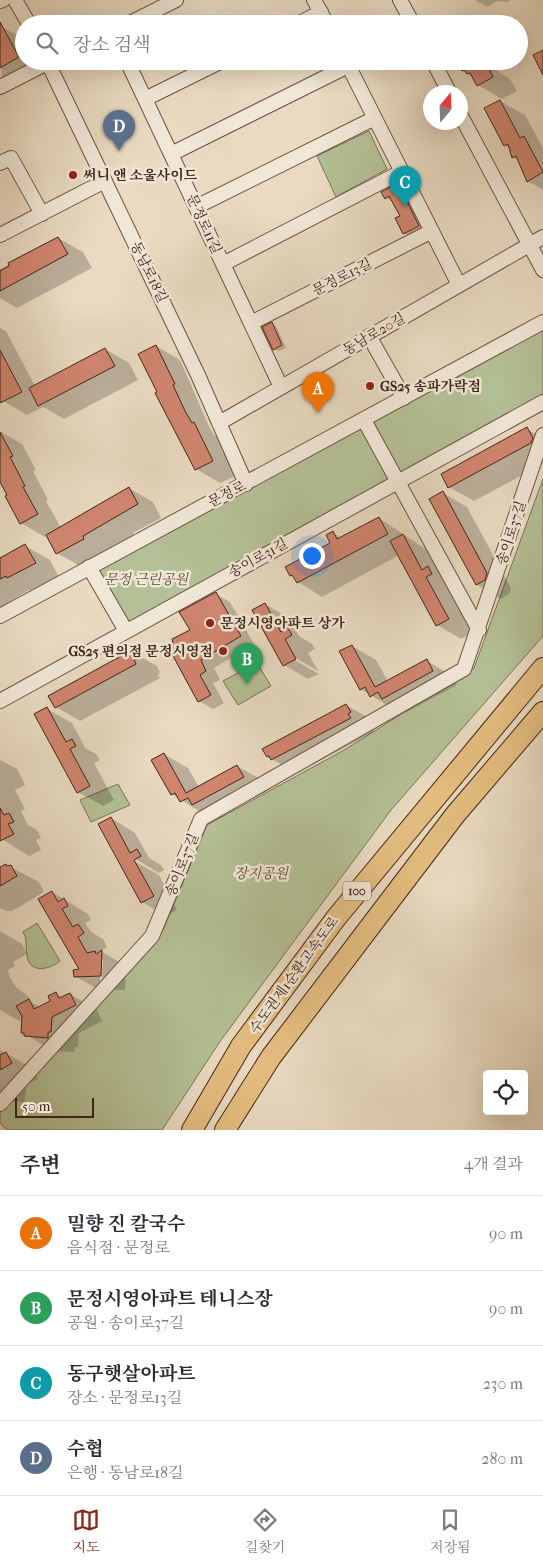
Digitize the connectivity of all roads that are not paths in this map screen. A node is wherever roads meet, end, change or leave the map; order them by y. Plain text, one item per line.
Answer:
1 (15, 0) edge
2 (176, 0) edge
3 (400, 0) edge
4 (24, 15) edge
5 (146, 15) edge
6 (408, 15) edge
7 (33, 70) edge
8 (53, 70) edge
9 (131, 70) edge
10 (204, 70) edge
11 (333, 70) edge
12 (351, 70) edge
13 (438, 70) edge
14 (445, 85) edge
15 (0, 87) edge
16 (145, 100) junction
17 (375, 118) junction
18 (468, 129) edge
19 (171, 154) junction
20 (0, 164) edge
21 (401, 172) junction
22 (105, 181) junction
23 (196, 207) junction
24 (42, 214) junction
25 (432, 231) junction
26 (0, 235) edge
27 (543, 237) edge
28 (529, 244) junction
29 (223, 264) junction
30 (543, 270) edge
31 (459, 284) junction
32 (251, 322) junction
33 (543, 322) edge
34 (370, 336) junction
35 (282, 387) junction
36 (404, 398) junction
37 (543, 402) edge
38 (364, 420) junction
39 (218, 423) junction
40 (543, 435) edge
41 (397, 482) junction
42 (246, 484) junction
43 (89, 567) junction
44 (0, 616) edge
45 (126, 630) junction
46 (479, 630) junction
47 (543, 668) edge
48 (0, 701) edge
49 (543, 712) edge
50 (0, 1104) edge
51 (192, 1130) edge
52 (225, 1130) edge

1 - 4 street
2 - 5 street
3 - 6 street
7 - 15 street
8 - 22 street, 동남로18길
9 - 16 street, 문정로11길
10 - 16 street
11 - 19 street
12 - 17 street
13 - 14 street
16 - 19 street, 문정로11길
17 - 21 street
17 - 23 street
18 - 28 street
19 - 23 street, 문정로11길
20 - 24 street
21 - 25 street
21 - 29 street
22 - 24 street
22 - 39 street, 동남로18길
23 - 29 street, 문정로11길
24 - 26 street
25 - 31 street
25 - 32 street, 문정로13길
27 - 28 street, 동남로20길
28 - 30 street
28 - 31 street, 동남로20길
29 - 32 street, 문정로11길
31 - 34 street, 동남로20길
32 - 35 street, 문정로11길
33 - 36 street, 문정로
34 - 35 street, 동남로20길
34 - 36 street
35 - 39 street, 동남로20길
36 - 38 street, 문정로
37 - 41 street, 송이로31길
38 - 41 street
38 - 42 street, 문정로
39 - 42 street, 동남로18길
40 - 46 street, 송이로37길
41 - 45 street, 송이로31길
41 - 46 street
42 - 43 street, 문정로
43 - 44 street, 문정로
43 - 45 street
45 - 48 street, 송이로31길
46 - 50 street, 송이로37길
47 - 51 highway, 수도권제1순환고속도로 / 100
49 - 52 highway, 100

